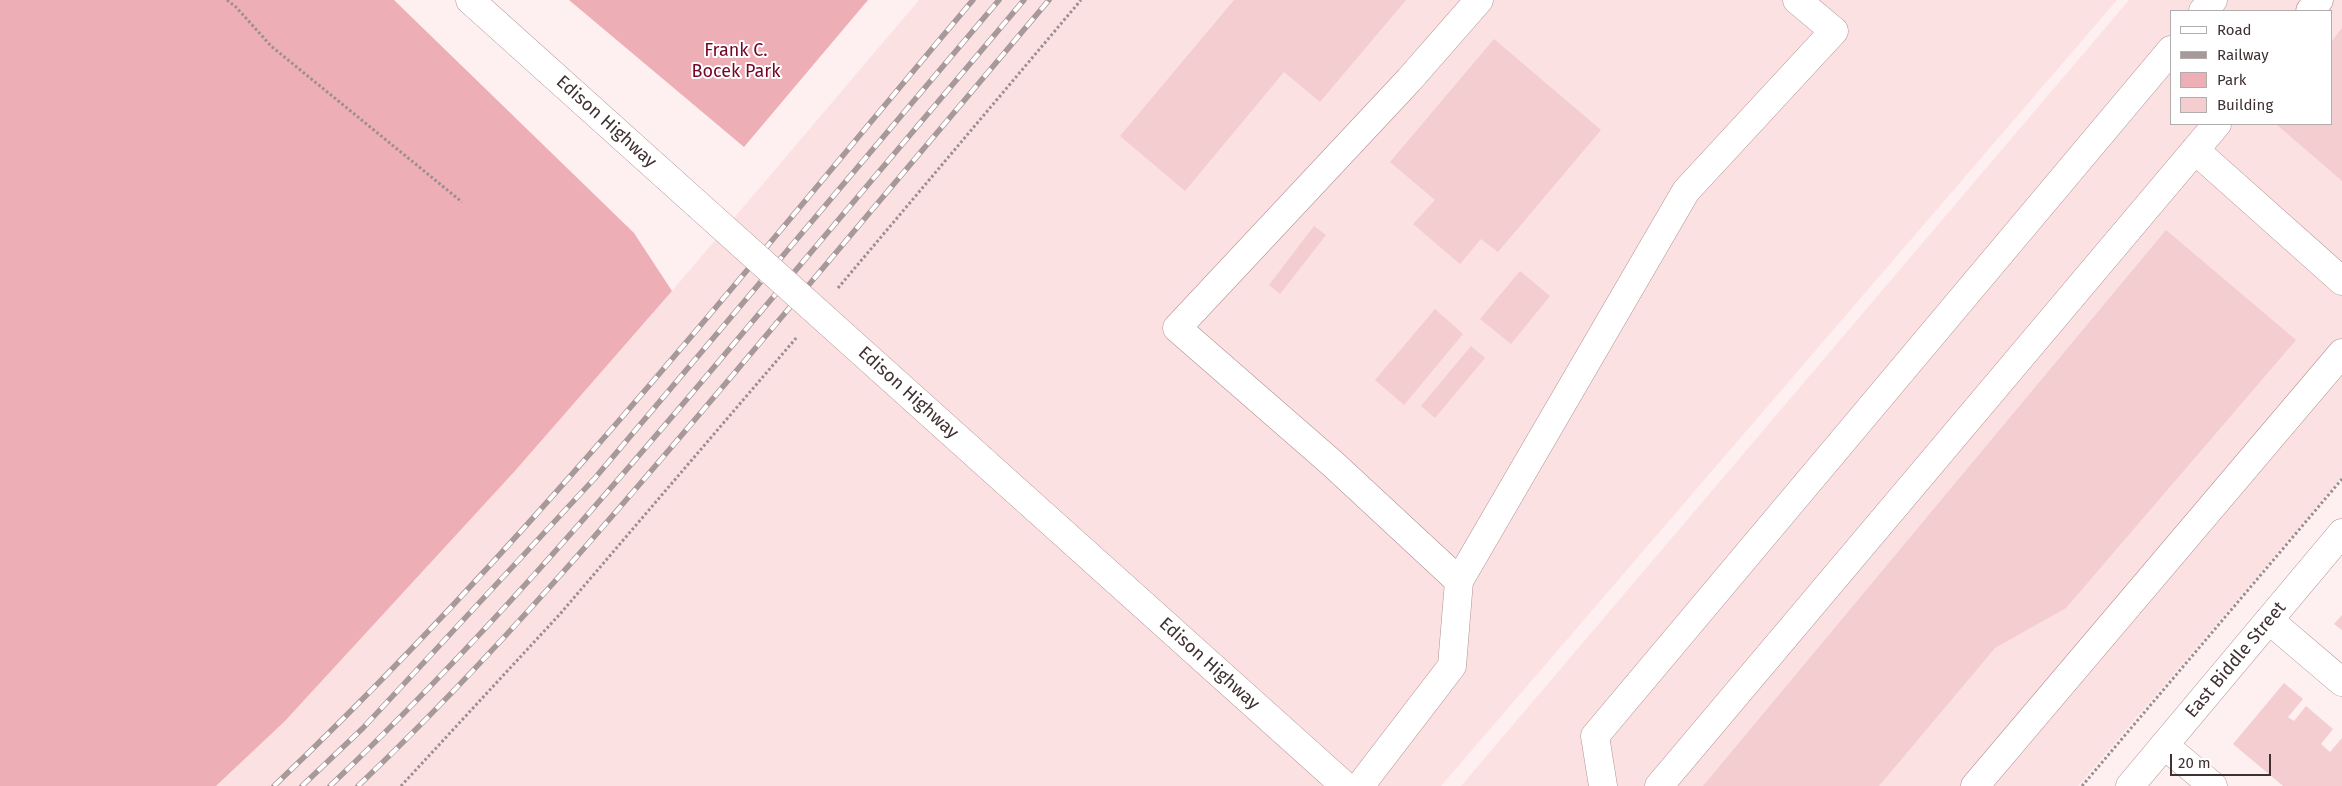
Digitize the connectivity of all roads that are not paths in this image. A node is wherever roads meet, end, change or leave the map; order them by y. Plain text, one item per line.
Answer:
1 (470, 0) edge
2 (1479, 0) edge
3 (1797, 0) edge
4 (2213, 0) edge
5 (2319, 0) edge
6 (2204, 10) edge
7 (2311, 10) edge
8 (2170, 51) edge
9 (2215, 125) edge
10 (2194, 150) junction
11 (2342, 281) edge
12 (2342, 353) edge
13 (2342, 533) edge
14 (1459, 581) junction
15 (2269, 620) junction
16 (2342, 682) edge
17 (2164, 745) junction
18 (1345, 786) edge
19 (1360, 786) edge
20 (1603, 786) edge
21 (1659, 786) edge
22 (1975, 786) edge
23 (2130, 786) edge
24 (2213, 786) edge

1 - 18 main road, Edison Highway, bridge
2 - 14 main road
3 - 14 main road
4 - 6 main road
5 - 7 main road
8 - 20 main road
9 - 10 main road
10 - 11 main road
10 - 21 main road
12 - 22 main road
13 - 15 main road, East Biddle Street
14 - 19 main road
15 - 16 main road
15 - 17 main road, East Biddle Street
17 - 23 main road, East Biddle Street
17 - 24 main road

